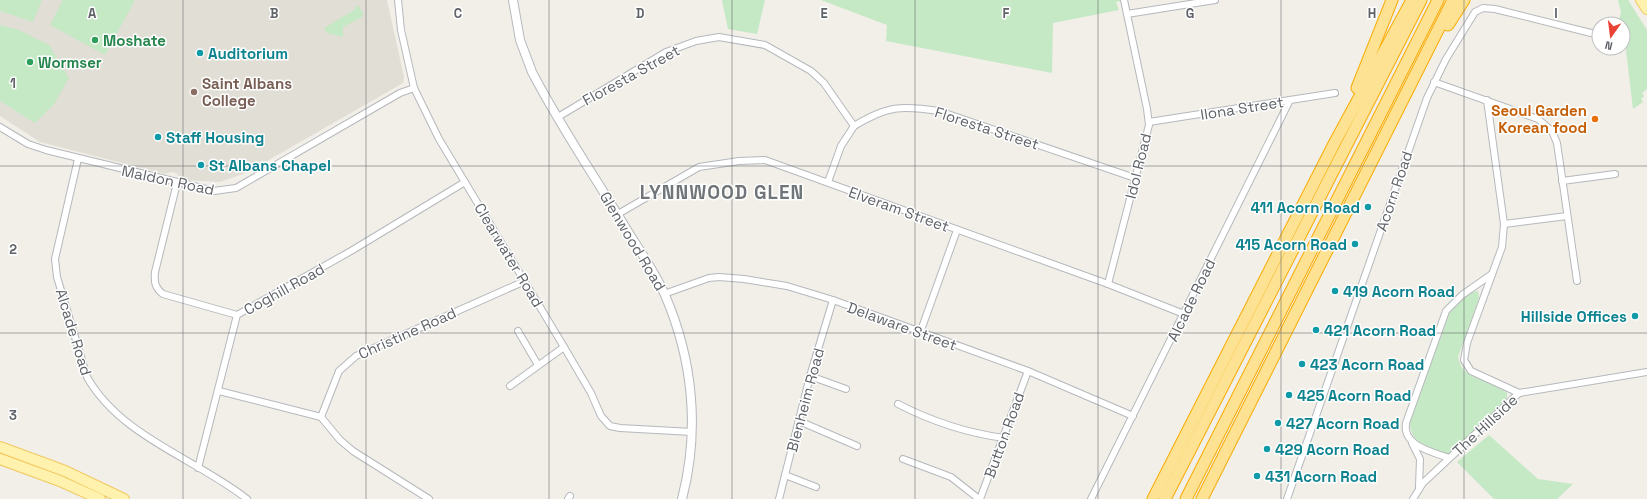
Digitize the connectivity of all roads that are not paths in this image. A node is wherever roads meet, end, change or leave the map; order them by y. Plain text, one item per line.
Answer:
1 (398, 0) edge
2 (512, 0) edge
3 (1124, 0) edge
4 (1215, 0) edge
5 (1392, 0) edge
6 (1412, 0) edge
7 (1421, 0) edge
8 (1438, 0) edge
9 (1464, 0) edge
10 (1642, 0) edge
11 (1453, 1) edge
12 (1647, 9) edge
13 (1127, 14) junction
14 (1591, 33) edge
15 (1434, 82) junction
16 (414, 88) junction
17 (1407, 90) junction
18 (1335, 93) dead end
19 (1290, 100) junction
20 (1487, 100) junction
21 (558, 117) junction
22 (1149, 122) junction
23 (854, 126) junction
24 (0, 127) edge
25 (1335, 142) junction
26 (78, 159) junction
27 (1615, 174) dead end
28 (1135, 178) junction
29 (1562, 181) junction
30 (465, 182) junction
31 (828, 182) junction
32 (177, 183) junction
33 (618, 214) junction
34 (1567, 216) junction
35 (1504, 224) junction
36 (957, 230) junction
37 (1492, 274) junction
38 (525, 281) junction
39 (1577, 281) dead end
40 (1108, 284) junction
41 (664, 294) junction
42 (833, 300) junction
43 (1184, 314) junction
44 (237, 315) junction
45 (518, 331) dead end
46 (920, 333) junction
47 (564, 347) junction
48 (538, 365) junction
49 (1028, 371) junction
50 (1647, 372) edge
51 (810, 376) junction
52 (510, 386) dead end
53 (846, 389) dead end
54 (219, 391) junction
55 (1519, 393) junction
56 (898, 404) dead end
57 (1132, 416) junction
58 (320, 418) junction
59 (798, 421) junction
60 (692, 432) junction
61 (1004, 438) junction
62 (1412, 441) junction
63 (858, 446) dead end
64 (0, 447) edge
65 (1449, 458) junction
66 (0, 459) edge
67 (903, 459) dead end
68 (198, 468) junction
69 (785, 475) junction
70 (816, 487) dead end
71 (1419, 487) junction
72 (100, 499) edge
73 (124, 499) edge
74 (247, 499) edge
75 (429, 499) edge
76 (682, 499) edge
77 (779, 499) edge
78 (980, 499) edge
79 (1091, 499) edge
80 (1153, 499) edge
81 (1166, 499) edge
82 (1186, 499) edge
83 (1202, 499) edge
84 (1287, 499) edge
85 (1413, 499) edge

1 - 16 street, Clearwater Road
2 - 21 street, Glenwood Road
3 - 13 street, Idol Road
4 - 13 street
5 - 25 highway
6 - 25 highway
7 - 81 highway
8 - 82 highway
9 - 17 highway
10 - 12 main road
11 - 17 highway
13 - 22 street, Idol Road
14 - 15 street, Acorn Road
15 - 20 street
15 - 84 street, Acorn Road
16 - 30 street, Clearwater Road
16 - 32 street, Maldon Road
17 - 83 highway
18 - 19 street, Ilona Street
19 - 22 street, Ilona Street
19 - 43 street, Alcade Road
20 - 29 street
20 - 35 street
21 - 23 street, Floresta Street
21 - 33 street, Glenwood Road
22 - 28 street, Idol Road
23 - 28 street, Floresta Street
23 - 31 street
24 - 26 street, Maldon Road
25 - 80 highway
26 - 32 street, Maldon Road
26 - 68 street, Alcade Road
27 - 29 street
28 - 40 street, Idol Road
29 - 34 street
30 - 38 street, Clearwater Road
30 - 44 street, Coghill Road
31 - 33 street, Elveram Street
31 - 36 street, Elveram Street
32 - 44 street
33 - 41 street, Glenwood Road
34 - 35 street
34 - 39 street
35 - 37 street
36 - 40 street, Elveram Street
36 - 46 street
37 - 55 street
37 - 62 street
38 - 47 street, Clearwater Road
38 - 58 street, Christine Road
40 - 43 street, Elveram Street
41 - 42 street, Delaware Street
41 - 60 street, Glenwood Road
42 - 46 street, Delaware Street
42 - 51 street, Blenheim Road
43 - 57 street, Alcade Road
44 - 54 street, Coghill Road
45 - 48 street
46 - 49 street, Delaware Street
47 - 48 street
47 - 60 street, Clearwater Road
48 - 52 street
49 - 57 street, Delaware Street
49 - 61 street, Button Road
50 - 55 street, The Hillside
51 - 53 street
51 - 59 street, Blenheim Road
54 - 58 street
54 - 68 street, Coghill Road
55 - 65 street, The Hillside
56 - 61 street
57 - 79 street, Alcade Road
58 - 75 street
59 - 63 street
59 - 69 street, Blenheim Road
60 - 76 street, Glenwood Road
61 - 78 street, Button Road
62 - 65 street
62 - 71 street
64 - 73 main road
65 - 71 street, The Hillside
66 - 72 main road
67 - 78 street
68 - 74 street, Alcade Road
69 - 70 street
69 - 77 street, Blenheim Road
71 - 85 street, The Hillside

